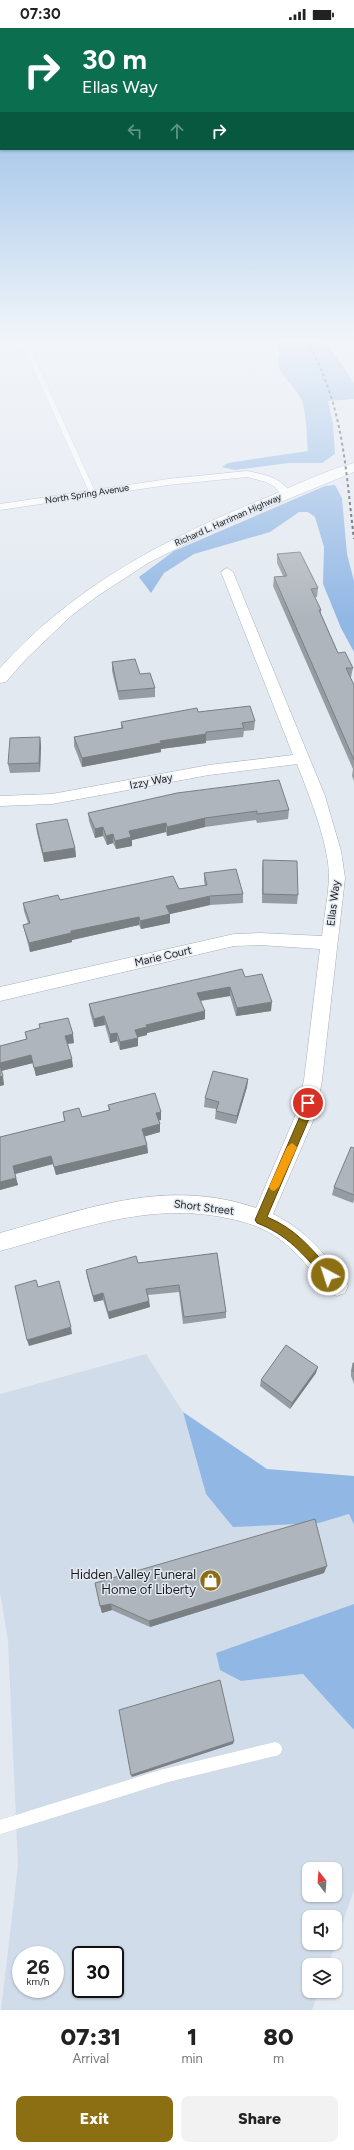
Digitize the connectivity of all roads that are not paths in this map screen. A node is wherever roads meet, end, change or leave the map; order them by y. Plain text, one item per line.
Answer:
1 (66, 433) edge
2 (354, 467) edge
3 (93, 494) junction
4 (287, 495) junction
5 (0, 507) edge
6 (227, 572) dead end
7 (0, 678) edge
8 (303, 760) junction
9 (0, 801) edge
10 (328, 942) junction
11 (0, 994) edge
12 (261, 1220) junction
13 (0, 1242) edge
14 (337, 1286) dead end
15 (275, 1749) dead end
16 (0, 1827) edge

1 - 3 lane
2 - 4 main road, Richard L. Harriman Highway
3 - 4 street, North Spring Avenue
3 - 5 street, North Spring Avenue
4 - 7 main road, Richard L. Harriman Highway
6 - 8 street, Ellas Way
8 - 9 street, Izzy Way
8 - 10 street, Ellas Way
10 - 11 street, Marie Court
10 - 12 street, Ellas Way
12 - 13 street, Short Street
12 - 14 street, Short Street
15 - 16 lane

